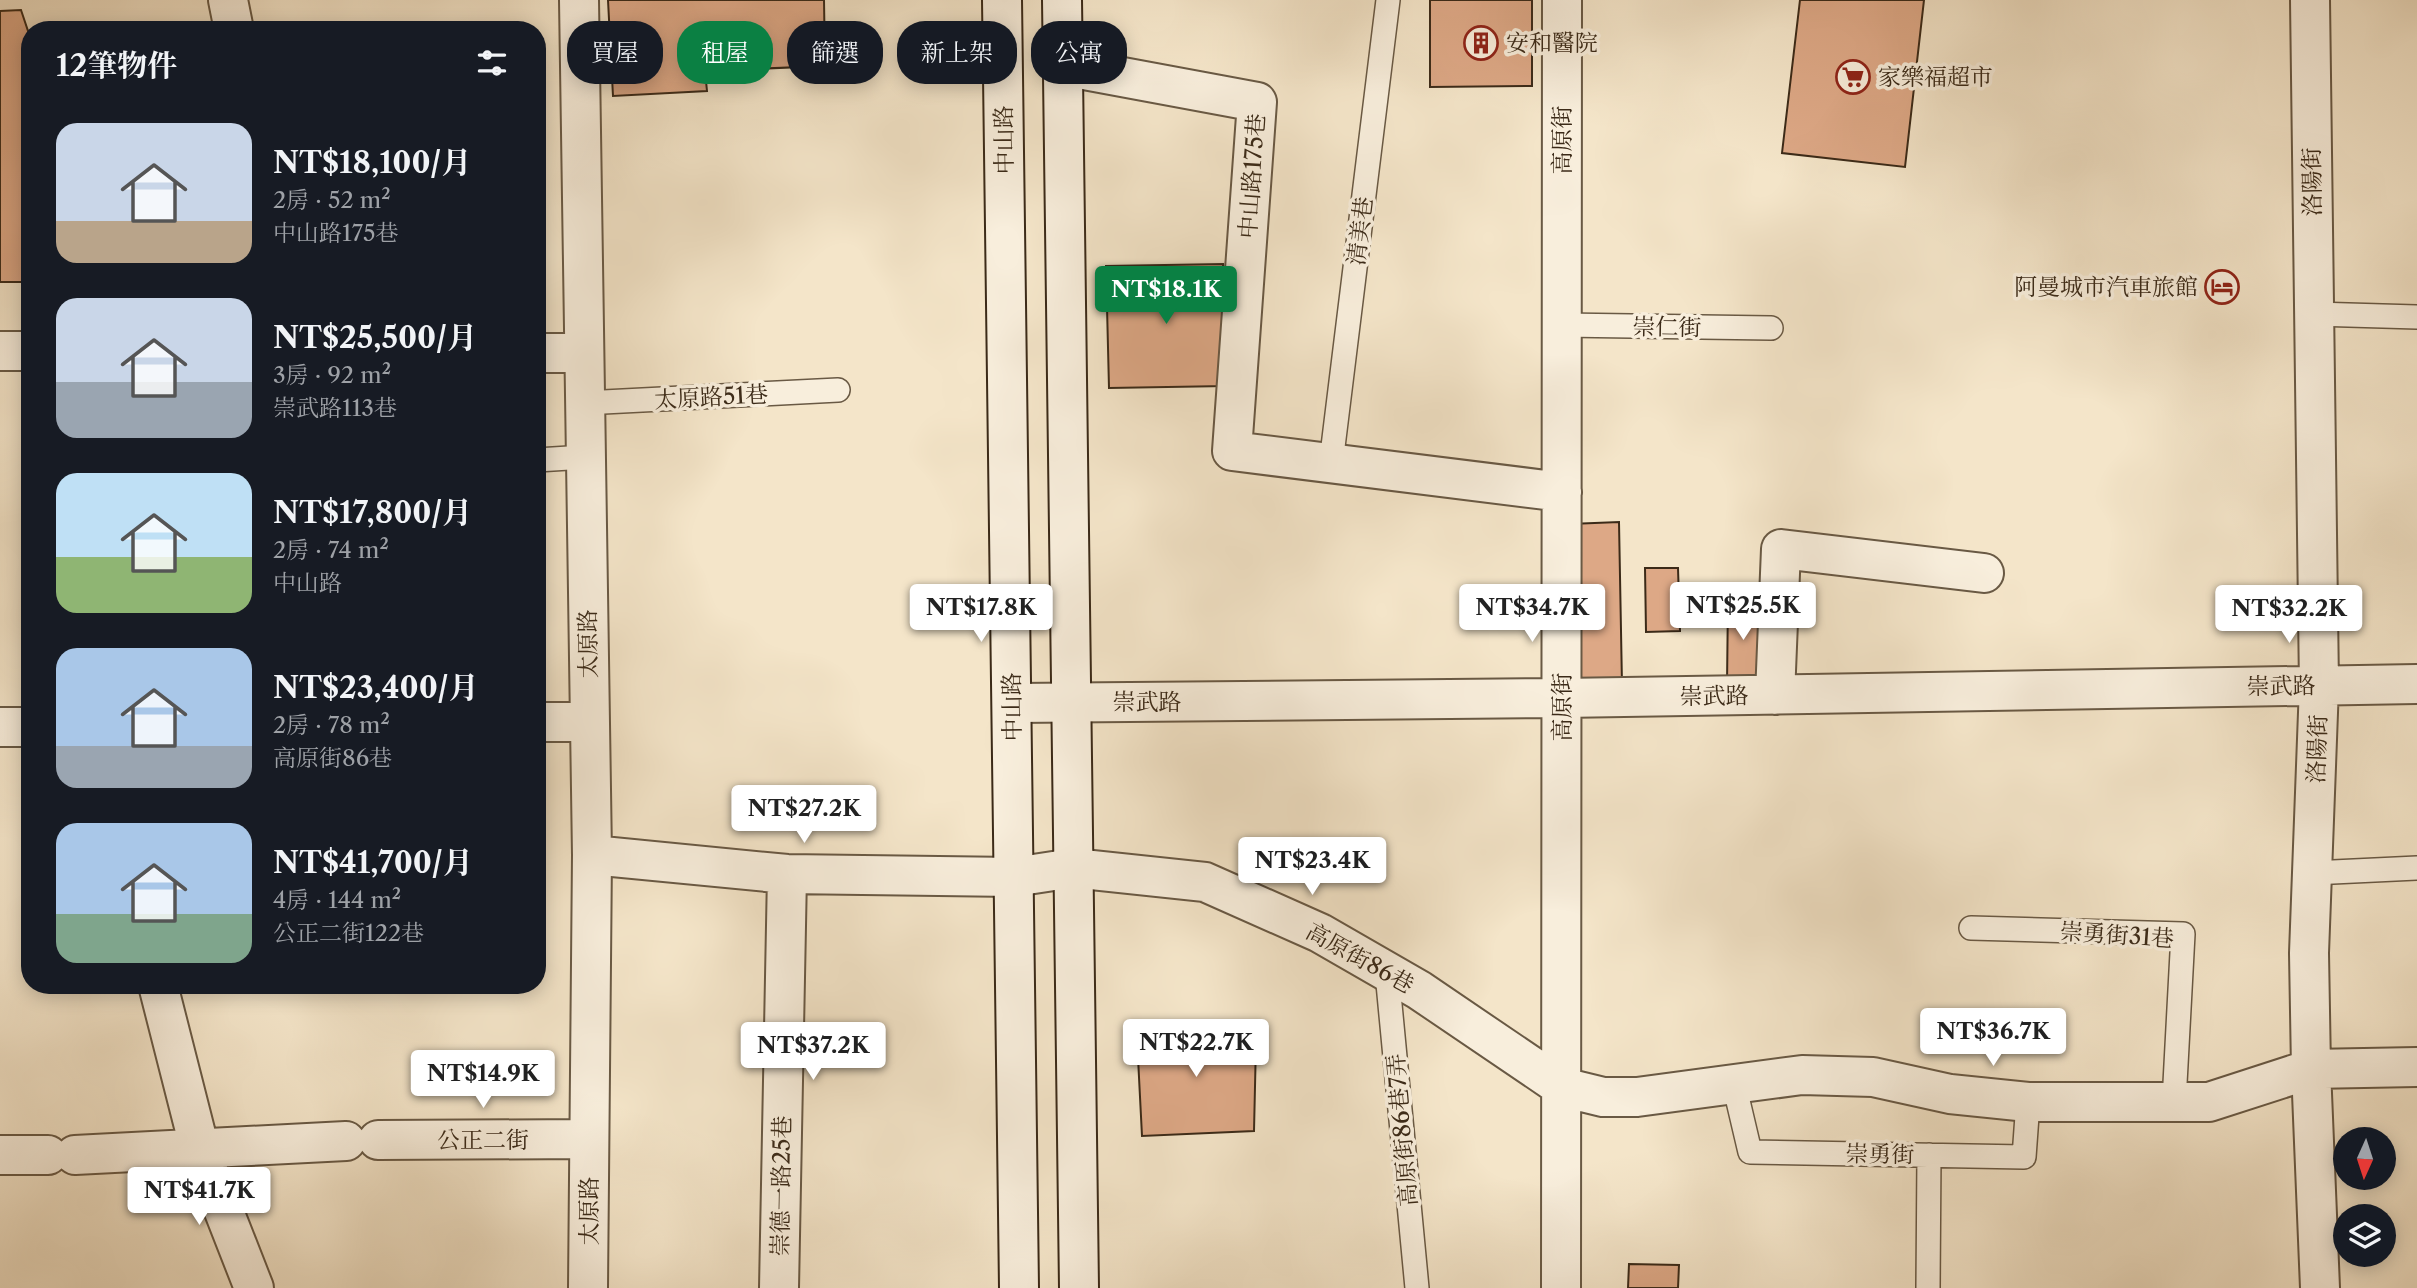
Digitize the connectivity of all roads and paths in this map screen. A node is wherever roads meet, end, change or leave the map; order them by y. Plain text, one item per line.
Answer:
1 (228, 0) edge
2 (579, 0) edge
3 (1002, 0) edge
4 (1062, 0) edge
5 (1388, 0) edge
6 (1563, 0) edge
7 (2310, 0) edge
8 (232, 21) edge
9 (1062, 21) edge
10 (1127, 78) edge
11 (1063, 84) edge
12 (2314, 314) junction
13 (2417, 317) edge
14 (1562, 325) junction
15 (1772, 328) dead end
16 (0, 351) edge
17 (21, 351) edge
18 (546, 353) edge
19 (584, 353) junction
20 (838, 390) dead end
21 (584, 403) junction
22 (584, 457) junction
23 (546, 459) edge
24 (1331, 463) junction
25 (1562, 492) junction
26 (1984, 573) dead end
27 (2417, 684) edge
28 (2319, 685) junction
29 (1775, 695) junction
30 (1562, 698) junction
31 (1012, 703) junction
32 (1072, 703) junction
33 (546, 722) edge
34 (589, 722) junction
35 (0, 727) edge
36 (21, 727) edge
37 (592, 855) junction
38 (1073, 868) junction
39 (2417, 868) edge
40 (2312, 873) junction
41 (787, 874) junction
42 (1014, 877) junction
43 (1971, 928) dead end
44 (1387, 973) junction
45 (160, 994) edge
46 (2417, 1066) edge
47 (2311, 1069) junction
48 (1734, 1084) junction
49 (1562, 1087) junction
50 (2028, 1102) junction
51 (2174, 1102) junction
52 (589, 1139) junction
53 (200, 1150) junction
54 (0, 1155) edge
55 (1930, 1155) junction
56 (254, 1288) edge
57 (589, 1288) edge
58 (779, 1288) edge
59 (1019, 1288) edge
60 (1079, 1288) edge
61 (1417, 1288) edge
62 (1561, 1288) edge
63 (1928, 1288) edge
64 (2320, 1288) edge

1 - 8 street
2 - 19 street, 太原路
3 - 31 street, 中山路
4 - 9 street
5 - 24 lane, 清美巷
6 - 14 street, 高原街
7 - 12 street, 洛陽街
10 - 24 street, 中山路175巷
11 - 32 street
12 - 13 lane
12 - 28 street, 洛陽街
14 - 15 lane, 崇仁街
14 - 25 street, 高原街
16 - 17 street
18 - 19 street
19 - 21 street, 太原路
20 - 21 lane, 太原路51巷
21 - 22 street, 太原路
22 - 23 lane
22 - 34 street, 太原路
24 - 25 street, 中山路175巷
25 - 30 street, 高原街
26 - 29 street
27 - 28 street, 崇武路
28 - 29 street, 崇武路
28 - 40 street, 洛陽街
29 - 30 street, 崇武路
30 - 32 street, 崇武路
30 - 49 street, 高原街
31 - 32 street, 崇武路
31 - 42 street, 中山路
32 - 38 street
33 - 34 street
34 - 37 street, 太原路
35 - 36 street
37 - 41 street, 高原街86巷
37 - 52 street, 太原路
38 - 42 street, 高原街86巷
38 - 44 street, 高原街86巷
38 - 60 street
39 - 40 lane
40 - 47 street, 洛陽街
41 - 42 street, 高原街86巷
41 - 58 street, 崇德一路25巷
42 - 59 street, 中山路
43 - 51 lane, 崇勇街31巷
44 - 49 street, 高原街86巷
44 - 61 lane, 高原街86巷7弄
45 - 53 street
46 - 47 street
47 - 51 street
47 - 64 street, 洛陽街
48 - 49 street
48 - 50 street
48 - 55 lane, 崇勇街
49 - 62 street, 高原街
50 - 51 street
50 - 55 lane, 崇勇街
52 - 53 street, 公正二街
52 - 57 street, 太原路
53 - 54 street, 公正二街
53 - 56 street
55 - 63 lane

